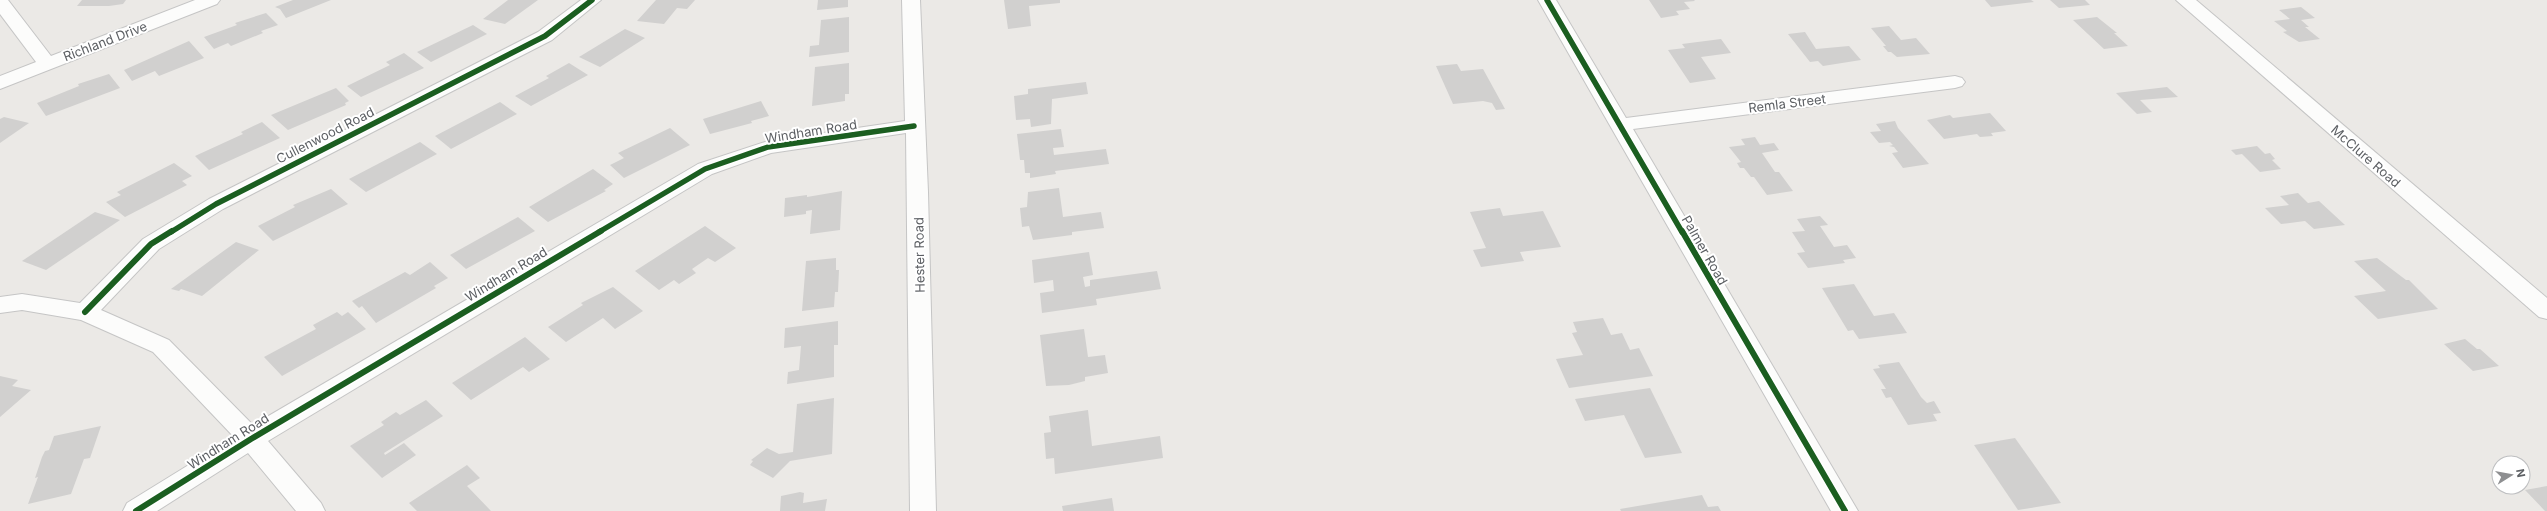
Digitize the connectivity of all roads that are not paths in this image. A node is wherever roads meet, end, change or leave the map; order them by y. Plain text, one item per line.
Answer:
1 (211, 0) edge
2 (592, 0) edge
3 (911, 0) edge
4 (1547, 0) edge
5 (2185, 0) edge
6 (0, 2) edge
7 (47, 63) junction
8 (1955, 82) dead end
9 (0, 83) edge
10 (1619, 125) junction
11 (914, 126) junction
12 (0, 305) edge
13 (2547, 311) edge
14 (86, 312) junction
15 (251, 439) junction
16 (136, 511) edge
17 (312, 511) edge
18 (923, 511) edge
19 (1845, 511) edge

1 - 7 street, Richland Drive
2 - 14 street, Cullenwood Road
3 - 11 street, Hester Road
4 - 10 street, Palmer Road
5 - 13 street, McClure Road
6 - 7 street
7 - 9 street, Richland Drive
8 - 10 street, Remla Street
10 - 19 street, Palmer Road
11 - 15 street, Windham Road
11 - 18 street, Hester Road
12 - 14 street
14 - 15 street
15 - 16 street, Windham Road
15 - 17 street

